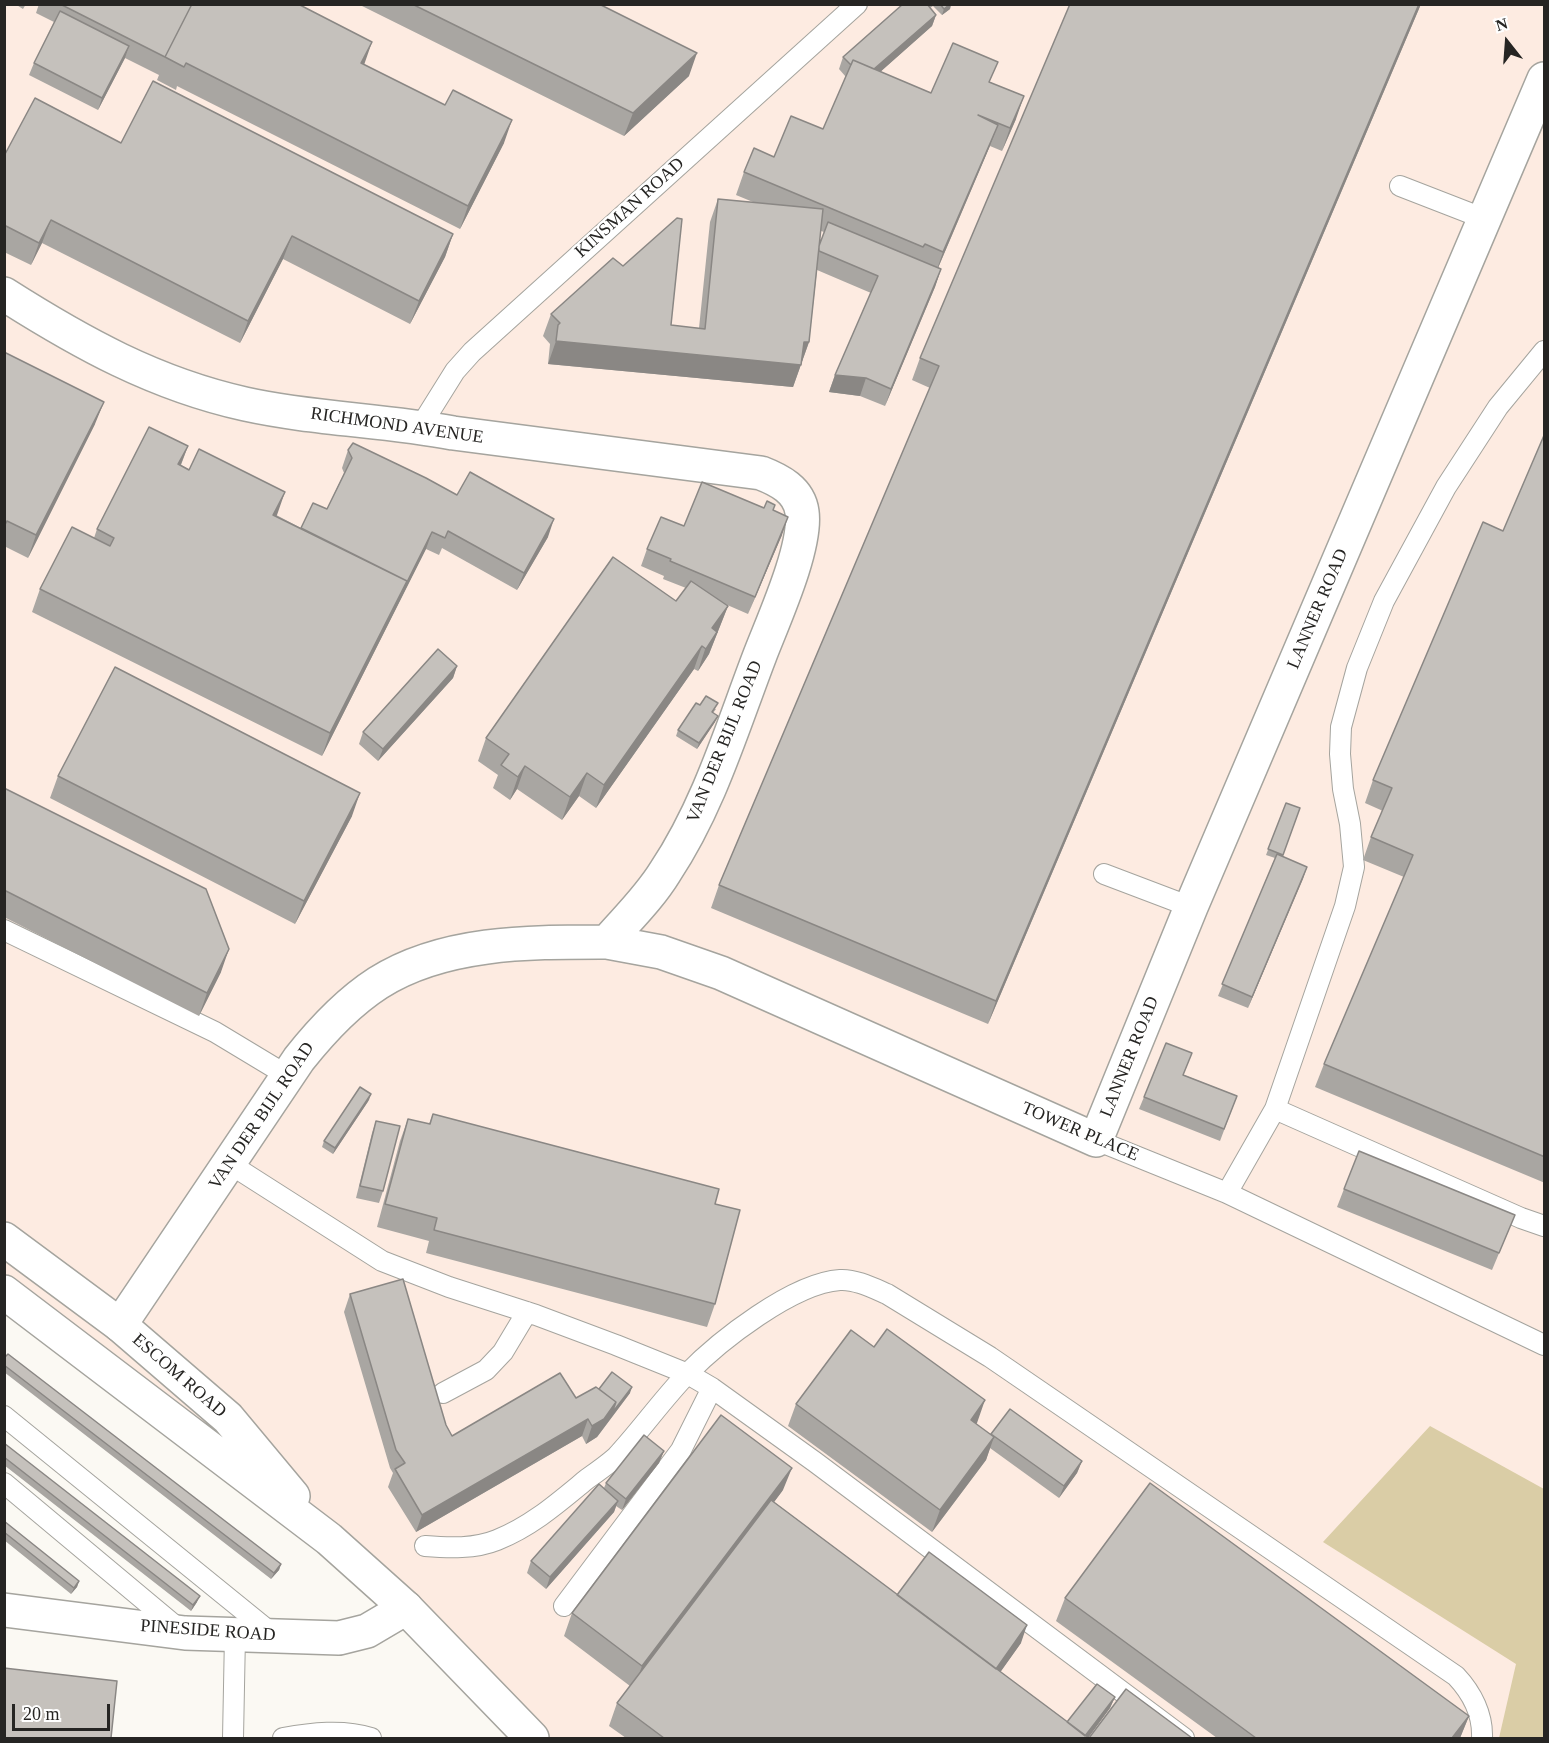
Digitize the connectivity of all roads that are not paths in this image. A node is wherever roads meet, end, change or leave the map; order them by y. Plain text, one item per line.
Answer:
1 (856, 4) edge
2 (1545, 80) edge
3 (1400, 186) dead end
4 (1485, 219) junction
5 (4, 294) edge
6 (1545, 351) edge
7 (420, 427) junction
8 (800, 504) joint
9 (1104, 874) dead end
10 (1191, 907) junction
11 (4, 930) edge
12 (607, 942) junction
13 (288, 1076) junction
14 (1275, 1109) junction
15 (1096, 1140) junction
16 (230, 1164) junction
17 (1227, 1193) junction
18 (1545, 1226) edge
19 (4, 1239) edge
20 (4, 1292) edge
21 (526, 1312) junction
22 (120, 1325) junction
23 (1545, 1346) edge
24 (688, 1374) junction
25 (712, 1388) junction
26 (443, 1393) dead end
27 (4, 1416) edge
28 (4, 1484) edge
29 (329, 1539) junction
30 (425, 1546) dead end
31 (564, 1606) dead end
32 (406, 1608) junction
33 (4, 1610) edge
34 (185, 1633) junction
35 (235, 1635) junction
36 (274, 1636) junction
37 (233, 1738) edge
38 (283, 1738) edge
39 (371, 1738) edge
40 (532, 1738) edge
41 (1185, 1738) edge
42 (1482, 1738) edge

1 - 7 lane, KINSMAN ROAD
2 - 4 street, LANNER ROAD
3 - 4 lane
4 - 10 street, LANNER ROAD
5 - 7 street, RICHMOND AVENUE
6 - 14 lane
7 - 8 street, RICHMOND AVENUE
8 - 12 street, VAN DER BIJL ROAD
9 - 10 lane
10 - 15 street, LANNER ROAD
11 - 13 lane
12 - 13 street, VAN DER BIJL ROAD
12 - 15 street, TOWER PLACE
13 - 16 street, VAN DER BIJL ROAD
14 - 17 lane
14 - 18 lane
15 - 17 lane, TOWER PLACE
16 - 21 lane
16 - 22 street, VAN DER BIJL ROAD
17 - 23 lane, TOWER PLACE
19 - 22 street, ESCOM ROAD
20 - 29 street, ESCOM ROAD
21 - 24 lane
21 - 26 lane
22 - 29 street, ESCOM ROAD
24 - 25 lane
24 - 30 lane
24 - 42 lane
25 - 31 lane
25 - 41 lane
27 - 36 lane
28 - 34 lane
29 - 32 street, ESCOM ROAD
32 - 36 street, PINESIDE ROAD
32 - 40 street, ESCOM ROAD
33 - 34 street, PINESIDE ROAD
34 - 35 street, PINESIDE ROAD
35 - 36 street, PINESIDE ROAD
35 - 37 lane
38 - 39 lane

